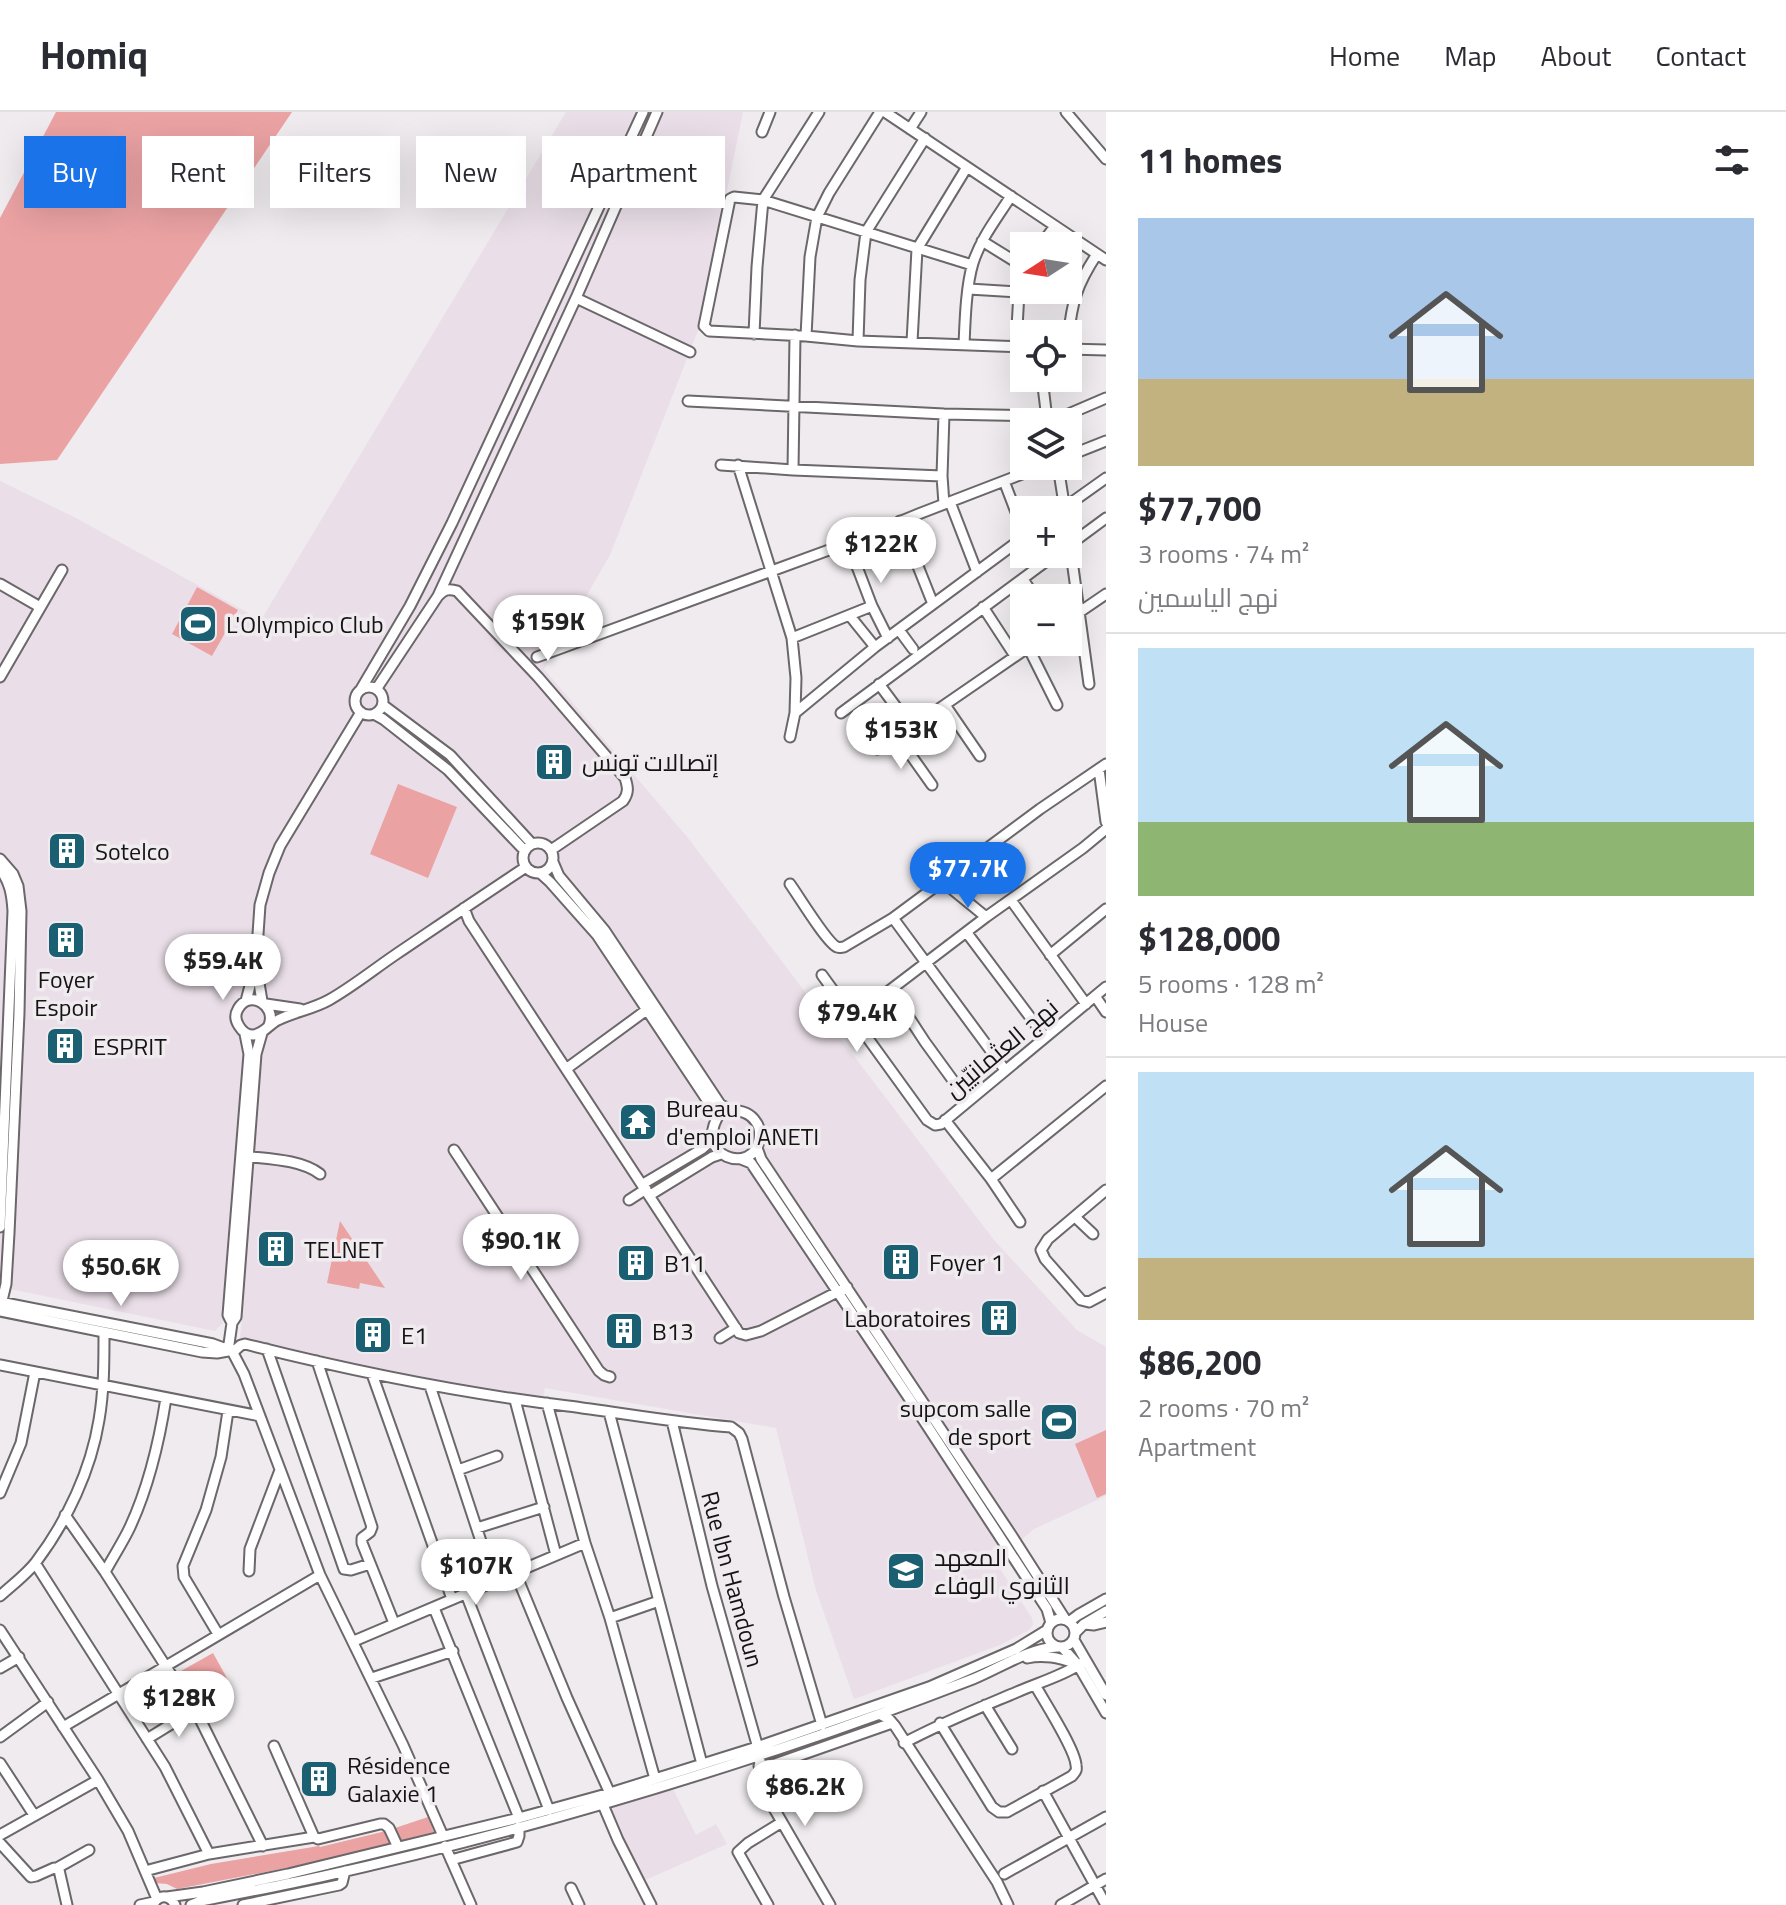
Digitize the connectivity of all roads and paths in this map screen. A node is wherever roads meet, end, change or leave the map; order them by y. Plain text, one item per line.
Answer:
1 (643, 112) edge
2 (657, 112) edge
3 (770, 112) edge
4 (819, 112) edge
5 (882, 112) edge
6 (921, 112) edge
7 (1066, 112) edge
8 (910, 129) junction
9 (762, 132) dead end
10 (925, 138) junction
11 (1106, 159) edge
12 (967, 167) junction
13 (1011, 196) junction
14 (763, 200) junction
15 (817, 217) junction
16 (1055, 226) junction
17 (866, 232) junction
18 (1050, 232) edge
19 (982, 241) junction
20 (917, 249) junction
21 (1097, 254) junction
22 (1010, 258) edge
23 (1106, 260) edge
24 (972, 265) junction
25 (969, 289) junction
26 (1010, 291) edge
27 (576, 298) junction
28 (1070, 320) edge
29 (754, 334) junction
30 (801, 336) junction
31 (858, 341) junction
32 (912, 342) junction
33 (964, 345) junction
34 (1010, 346) edge
35 (1082, 349) edge
36 (1106, 350) edge
37 (690, 352) dead end
38 (1106, 398) edge
39 (688, 401) dead end
40 (794, 407) junction
41 (1080, 408) edge
42 (944, 414) junction
43 (1010, 418) edge
44 (1106, 442) edge
45 (1082, 451) edge
46 (721, 465) dead end
47 (738, 465) junction
48 (793, 470) junction
49 (942, 476) junction
50 (1106, 478) edge
51 (1010, 479) edge
52 (1004, 481) junction
53 (1081, 496) edge
54 (1010, 497) edge
55 (947, 503) junction
56 (1106, 518) edge
57 (900, 521) junction
58 (1082, 536) edge
59 (848, 543) junction
60 (1010, 546) edge
61 (1038, 568) edge
62 (62, 570) dead end
63 (771, 571) junction
64 (977, 572) junction
65 (1023, 579) junction
66 (0, 584) edge
67 (1026, 584) edge
68 (1106, 594) edge
69 (438, 596) junction
70 (933, 604) junction
71 (872, 606) junction
72 (40, 607) junction
73 (983, 607) junction
74 (1082, 611) edge
75 (850, 616) junction
76 (899, 630) junction
77 (1082, 634) edge
78 (792, 638) junction
79 (888, 638) junction
80 (875, 647) junction
81 (1010, 648) edge
82 (913, 649) dead end
83 (1015, 656) edge
84 (1037, 656) edge
85 (537, 657) dead end
86 (0, 677) edge
87 (879, 684) junction
88 (1089, 684) dead end
89 (377, 688) junction
90 (361, 689) junction
91 (383, 705) junction
92 (945, 705) junction
93 (1057, 705) dead end
94 (361, 712) junction
95 (795, 713) junction
96 (841, 713) dead end
97 (374, 714) junction
98 (911, 727) junction
99 (790, 737) dead end
100 (898, 737) junction
101 (877, 749) dead end
102 (980, 756) dead end
103 (1102, 766) edge
104 (932, 785) dead end
105 (1106, 822) edge
106 (1106, 829) edge
107 (528, 848) junction
108 (551, 850) junction
109 (0, 859) edge
110 (553, 862) junction
111 (526, 867) junction
112 (4, 871) edge
113 (540, 873) junction
114 (942, 881) junction
115 (790, 884) dead end
116 (1011, 900) junction
117 (464, 908) junction
118 (1106, 909) edge
119 (986, 917) junction
120 (893, 918) junction
121 (967, 933) junction
122 (1050, 955) junction
123 (256, 963) junction
124 (926, 963) junction
125 (822, 975) dead end
126 (1106, 987) edge
127 (891, 990) junction
128 (1095, 996) junction
129 (246, 1001) junction
130 (264, 1003) junction
131 (1086, 1004) junction
132 (651, 1007) junction
133 (303, 1009) junction
134 (1106, 1012) edge
135 (852, 1019) junction
136 (266, 1029) junction
137 (245, 1034) junction
138 (1045, 1037) junction
139 (566, 1069) junction
140 (1005, 1070) junction
141 (1106, 1086) edge
142 (968, 1101) junction
143 (729, 1110) junction
144 (716, 1120) junction
145 (945, 1120) junction
146 (712, 1140) junction
147 (757, 1148) junction
148 (454, 1150) dead end
149 (721, 1154) junction
150 (245, 1156) junction
151 (741, 1159) junction
152 (320, 1174) dead end
153 (4, 1175) edge
154 (991, 1179) junction
155 (646, 1189) junction
156 (1106, 1190) edge
157 (629, 1200) dead end
158 (1075, 1217) junction
159 (1020, 1222) dead end
160 (0, 1227) edge
161 (1093, 1234) dead end
162 (847, 1287) junction
163 (837, 1293) junction
164 (1106, 1293) edge
165 (1, 1306) edge
166 (736, 1328) junction
167 (104, 1333) junction
168 (720, 1338) dead end
169 (267, 1349) junction
170 (230, 1351) junction
171 (317, 1361) junction
172 (0, 1365) edge
173 (35, 1372) junction
174 (372, 1374) junction
175 (610, 1377) dead end
176 (103, 1386) junction
177 (430, 1386) junction
178 (166, 1398) junction
179 (515, 1400) junction
180 (547, 1403) junction
181 (228, 1411) junction
182 (609, 1412) junction
183 (260, 1416) junction
184 (672, 1421) junction
185 (497, 1456) dead end
186 (280, 1470) junction
187 (458, 1470) junction
188 (0, 1493) edge
189 (544, 1507) junction
190 (65, 1515) junction
191 (477, 1528) junction
192 (585, 1543) junction
193 (556, 1555) junction
194 (35, 1563) junction
195 (370, 1564) junction
196 (249, 1571) dead end
197 (105, 1572) junction
198 (515, 1572) junction
199 (320, 1575) junction
200 (494, 1581) junction
201 (466, 1594) junction
202 (0, 1596) edge
203 (452, 1599) junction
204 (1106, 1599) edge
205 (659, 1601) junction
206 (434, 1608) junction
207 (1106, 1611) edge
208 (610, 1618) junction
209 (1067, 1620) junction
210 (1106, 1622) edge
211 (394, 1623) junction
212 (1084, 1624) junction
213 (1049, 1626) junction
214 (0, 1630) edge
215 (218, 1634) junction
216 (1075, 1636) junction
217 (354, 1641) junction
218 (1060, 1647) junction
219 (453, 1651) junction
220 (19, 1657) junction
221 (1012, 1661) junction
222 (1080, 1663) junction
223 (166, 1666) junction
224 (0, 1668) edge
225 (372, 1678) junction
226 (1035, 1685) junction
227 (120, 1695) junction
228 (1106, 1695) edge
229 (48, 1702) junction
230 (985, 1705) junction
231 (194, 1710) junction
232 (1106, 1713) edge
233 (878, 1714) junction
234 (892, 1723) junction
235 (940, 1723) junction
236 (822, 1725) junction
237 (63, 1727) junction
238 (0, 1737) edge
239 (147, 1739) junction
240 (904, 1743) junction
241 (274, 1746) dead end
242 (1012, 1749) dead end
243 (759, 1756) junction
244 (0, 1763) edge
245 (702, 1764) junction
246 (655, 1779) junction
247 (98, 1780) junction
248 (1043, 1791) junction
249 (607, 1799) junction
250 (549, 1810) junction
251 (34, 1815) junction
252 (1106, 1817) edge
253 (782, 1822) junction
254 (519, 1823) junction
255 (0, 1835) edge
256 (314, 1837) junction
257 (1069, 1838) junction
258 (444, 1841) junction
259 (0, 1843) edge
260 (396, 1843) dead end
261 (263, 1846) junction
262 (89, 1850) dead end
263 (209, 1854) junction
264 (451, 1860) junction
265 (57, 1868) junction
266 (145, 1871) junction
267 (345, 1871) junction
268 (1004, 1874) dead end
269 (1106, 1879) edge
270 (1095, 1886) junction
271 (571, 1888) dead end
272 (158, 1900) edge
273 (67, 1905) edge
274 (140, 1905) edge
275 (175, 1905) edge
276 (191, 1905) edge
277 (243, 1905) edge
278 (471, 1905) edge
279 (579, 1905) edge
280 (651, 1905) edge
281 (768, 1905) edge
282 (830, 1905) edge
283 (1008, 1905) edge
284 (1061, 1905) edge
285 (1106, 1905) edge

1 - 90 street
2 - 27 street
3 - 9 street
4 - 14 street
5 - 8 street
5 - 15 street
6 - 8 street
7 - 11 street
8 - 10 street
10 - 12 street
10 - 17 street
12 - 13 street
12 - 20 street
13 - 16 street
13 - 19 street
14 - 15 street
14 - 29 street
14 - 29 street
15 - 17 street
15 - 30 street
16 - 18 street
16 - 21 street
17 - 20 street
17 - 31 street
19 - 22 street
19 - 24 street
20 - 24 street
20 - 32 street
21 - 23 street
21 - 28 street
24 - 25 street
25 - 26 street
25 - 33 street
27 - 37 street
27 - 69 street
29 - 30 street
30 - 31 street
30 - 40 street
31 - 32 street
32 - 33 street
33 - 34 street
35 - 36 street
38 - 41 street
39 - 40 street
40 - 42 street
40 - 48 street
42 - 43 street
42 - 49 street
44 - 45 street
46 - 47 street
47 - 48 street
47 - 63 street
48 - 49 street
49 - 55 street
50 - 53 street
51 - 52 street
52 - 54 street
52 - 55 street
55 - 57 street
55 - 64 street
56 - 58 street
57 - 59 street
57 - 70 street
59 - 63 street
59 - 71 street
60 - 64 street
61 - 65 street
62 - 72 street
63 - 78 street
63 - 85 street
64 - 70 street
65 - 67 street
65 - 73 street
66 - 72 street
68 - 74 street
69 - 89 street
69 - 108 street
70 - 76 street
71 - 75 street
71 - 79 street
72 - 86 street
73 - 81 street
73 - 87 street
75 - 78 street
75 - 80 street
76 - 79 street
76 - 82 street
77 - 88 street
78 - 95 street
79 - 80 street
80 - 95 street
83 - 92 street
84 - 93 street
87 - 96 street
87 - 98 street
89 - 90 street
89 - 91 street
90 - 94 street
91 - 97 street
91 - 107 street
92 - 98 street
92 - 102 street
94 - 97 street
94 - 123 street
95 - 99 street
97 - 107 street
98 - 100 street
100 - 101 street
100 - 104 street
103 - 105 street
103 - 114 street
106 - 116 street
107 - 108 street
107 - 111 street
108 - 110 street
109 - 112 street
110 - 113 street
110 - 132 street
111 - 113 street
111 - 117 street
112 - 153 street
113 - 132 street
114 - 119 street
114 - 120 street
115 - 120 street
116 - 119 street
116 - 122 street
117 - 133 street
117 - 139 street
118 - 122 street
119 - 121 street
120 - 124 street
121 - 124 street
121 - 138 street
122 - 131 street
123 - 129 street
123 - 130 street
124 - 127 street
124 - 140 street
125 - 135 street
126 - 128 street, نهج العثمانيّين
127 - 135 street
127 - 142 street
128 - 131 street, نهج العثمانيّين
128 - 134 street
129 - 130 street
129 - 137 street
130 - 133 street
130 - 136 street
131 - 138 street, نهج العثمانيّين
132 - 139 street
132 - 143 street
132 - 144 street
133 - 136 street
135 - 145 street, نهج العثمانيّين
136 - 137 street
136 - 150 street
137 - 150 street
138 - 140 street, نهج العثمانيّين
139 - 155 street
140 - 142 street, نهج العثمانيّين
141 - 154 street
142 - 145 street, نهج العثمانيّين
143 - 144 street
143 - 147 street
144 - 146 street
145 - 154 street
146 - 149 street
146 - 155 street
147 - 151 street
147 - 162 street
148 - 175 street
149 - 151 street
149 - 155 street
150 - 152 street
150 - 170 street
151 - 163 street
153 - 160 street
153 - 165 street
154 - 159 street
155 - 157 street
155 - 166 street
156 - 158 street
158 - 161 street
158 - 164 street
162 - 163 street
162 - 209 street
163 - 166 street
163 - 213 street
165 - 167 street
165 - 170 street
166 - 168 street
167 - 170 street
167 - 176 street
169 - 170 street
169 - 171 street
169 - 195 street
170 - 183 street
171 - 174 street
171 - 195 street
172 - 173 street
173 - 176 street
173 - 188 street
174 - 177 street
174 - 203 street
176 - 178 street
176 - 190 street
177 - 179 street
177 - 187 street
178 - 181 street
178 - 197 street
179 - 180 street
179 - 189 street
180 - 182 street
180 - 192 street
181 - 183 street
181 - 215 street
182 - 184 street
182 - 205 street
183 - 186 street
184 - 236 street
184 - 243 street, Rue Ibn Hamdoun
185 - 187 street
186 - 196 street
186 - 199 street
187 - 191 street
189 - 191 street
189 - 193 street
190 - 194 street
190 - 197 street
191 - 200 street
192 - 193 street
192 - 208 street
193 - 198 street
194 - 202 street
194 - 227 street
195 - 211 street
197 - 223 street
198 - 200 street
198 - 249 street
199 - 215 street
199 - 217 street
200 - 201 street
201 - 203 street
201 - 250 street
203 - 206 street
204 - 209 street
205 - 208 street
205 - 245 street
206 - 211 street
206 - 219 street
207 - 212 street
208 - 246 street
209 - 213 street
209 - 216 street
210 - 212 street
211 - 217 street
212 - 216 street
213 - 218 street
213 - 236 street
214 - 220 street
215 - 223 street
216 - 218 street
216 - 222 street
217 - 225 street
218 - 221 street
218 - 222 street
219 - 225 street
219 - 254 street
220 - 224 street
220 - 229 street
221 - 222 street
221 - 233 street
222 - 226 street
222 - 228 street
222 - 232 street
223 - 227 street
223 - 231 street
225 - 258 street
226 - 230 street
226 - 248 street
227 - 237 street
227 - 239 street
229 - 237 street
229 - 238 street
230 - 235 street
230 - 242 street
231 - 239 street
231 - 261 street
233 - 234 street
233 - 243 street
234 - 240 street
234 - 243 street
235 - 240 street
235 - 248 street
236 - 243 street
237 - 247 street
239 - 263 street
240 - 283 street
241 - 256 street
243 - 245 street
243 - 249 street
243 - 253 street, Rue Ibn Hamdoun
244 - 251 street
245 - 246 street
246 - 249 street
247 - 251 street
247 - 266 street
248 - 257 street
249 - 250 street
249 - 254 street
249 - 280 street
250 - 254 street
251 - 255 street
252 - 257 street
253 - 281 street
253 - 282 street, Rue Ibn Hamdoun
254 - 258 street
254 - 264 street
256 - 260 street
256 - 261 street
257 - 268 street
257 - 270 street
258 - 264 street
258 - 267 street
258 - 272 street
259 - 265 street
261 - 263 street
262 - 265 street
263 - 266 street
264 - 278 street
265 - 273 street
266 - 272 street
267 - 276 street
267 - 277 street
269 - 270 street
270 - 284 street
270 - 285 street
271 - 279 street
272 - 274 street
272 - 275 street

